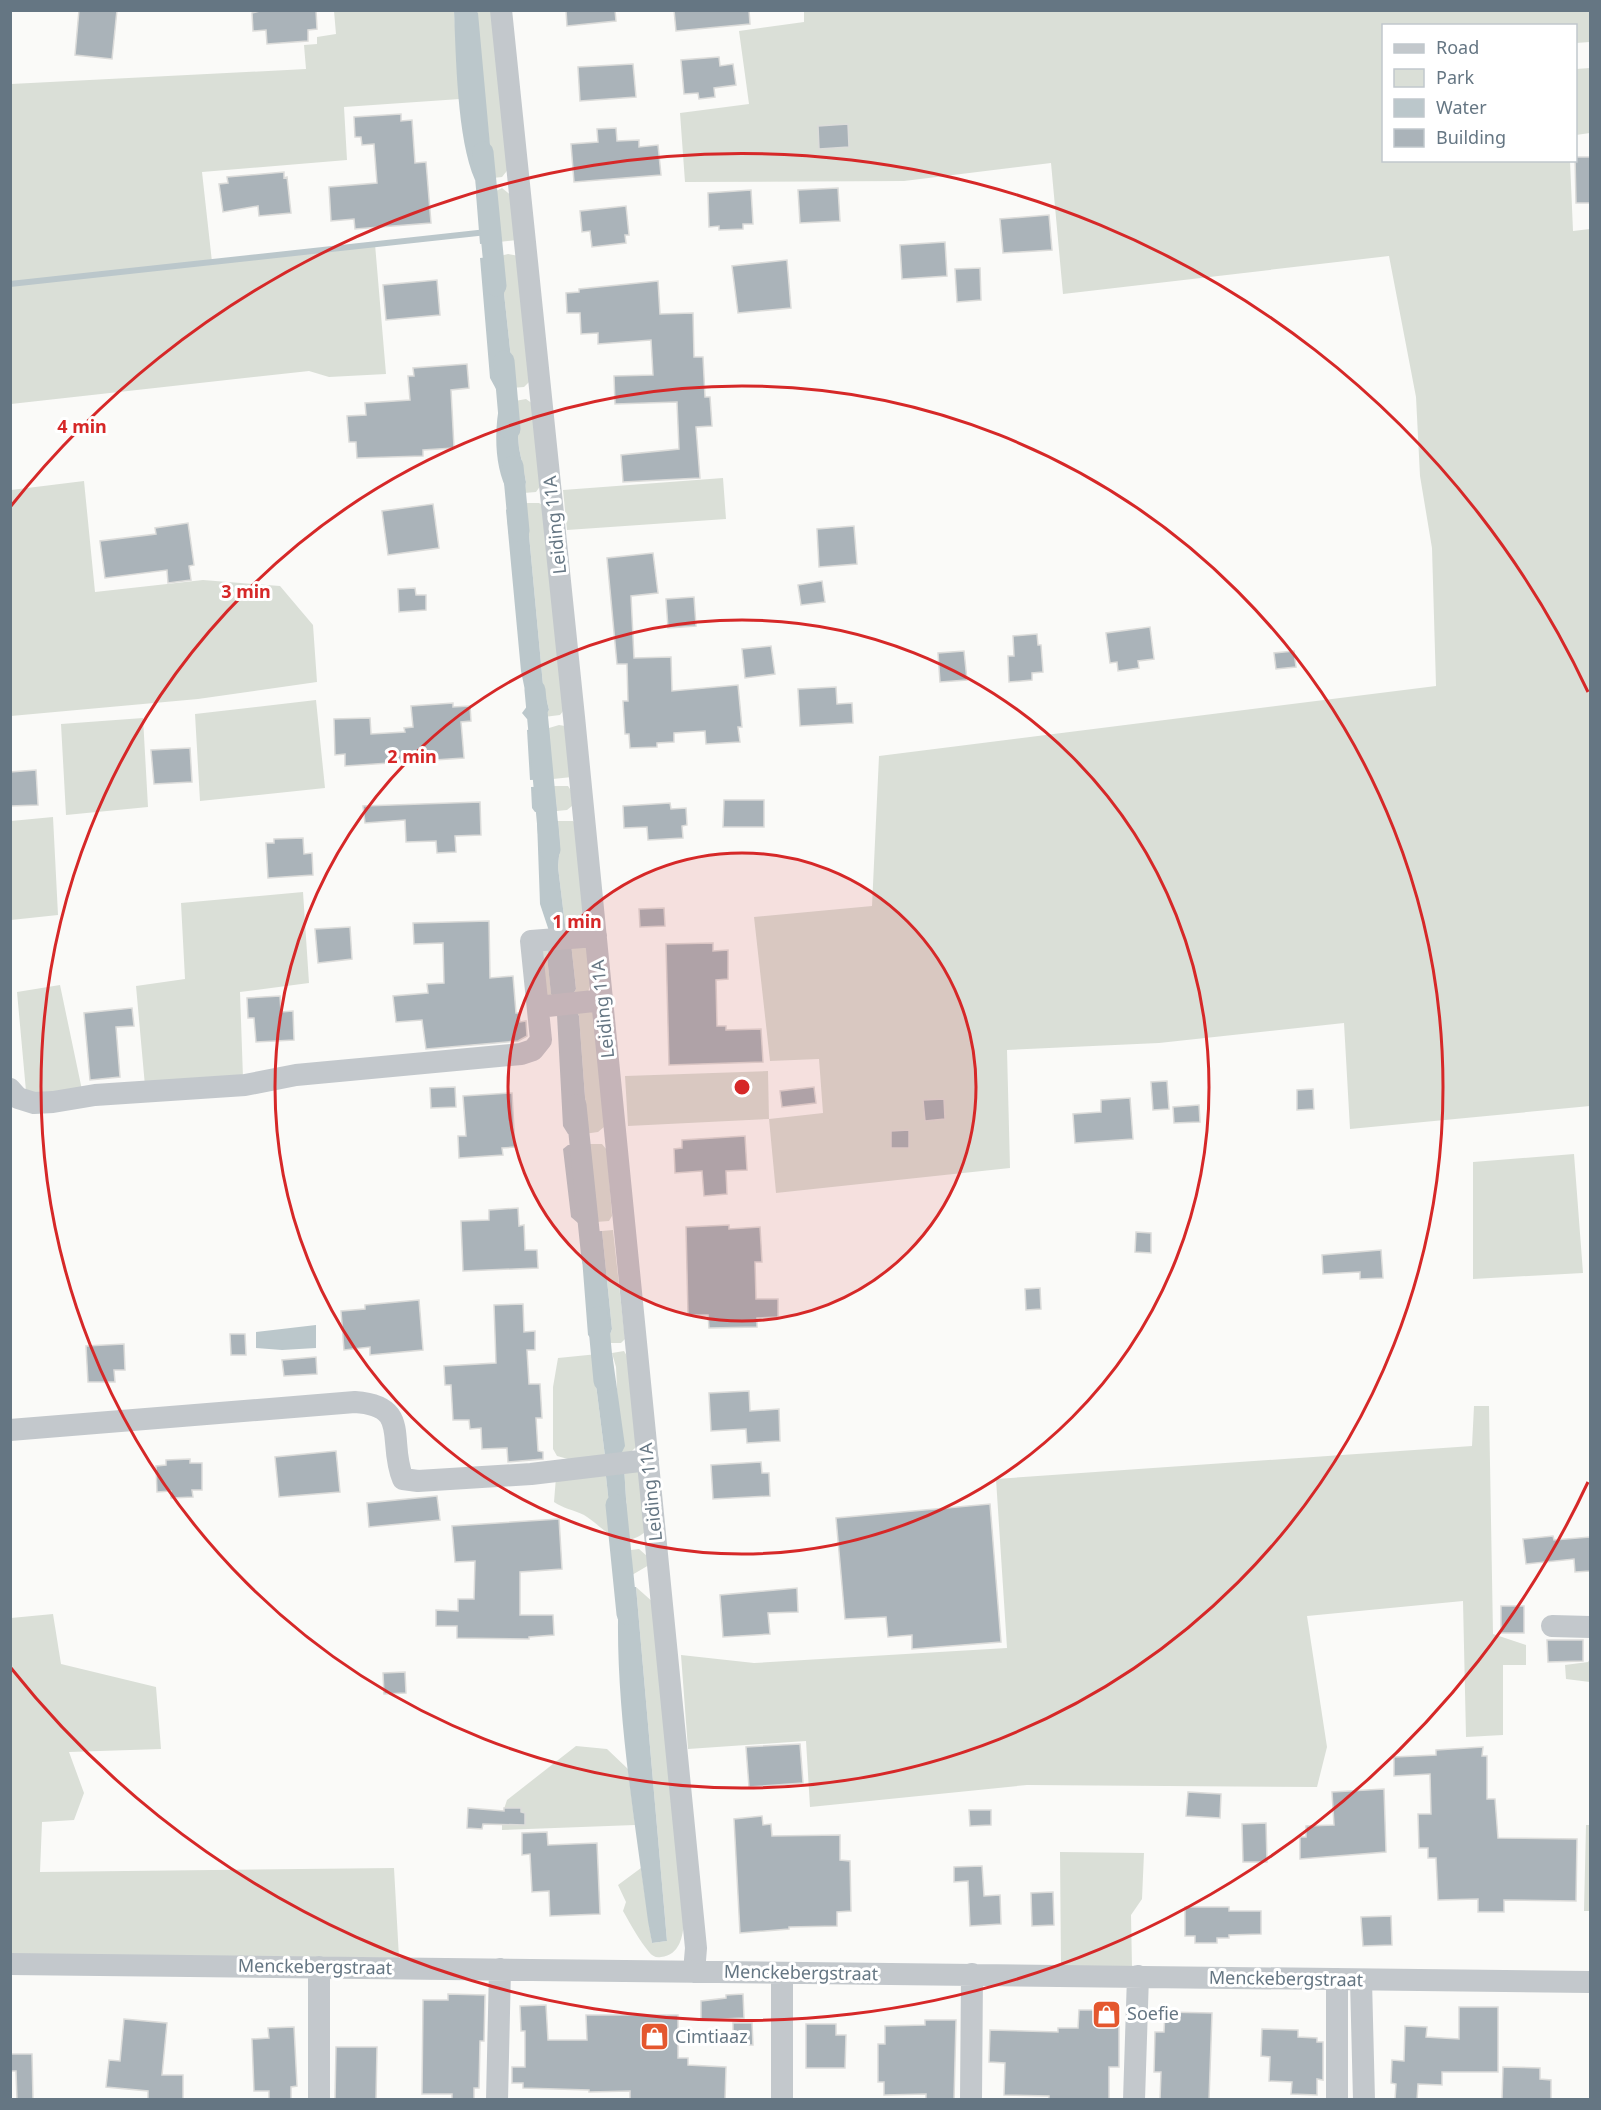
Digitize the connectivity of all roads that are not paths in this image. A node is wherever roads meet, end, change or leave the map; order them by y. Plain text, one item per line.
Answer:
1 (501, 10) edge
2 (589, 937) junction
3 (597, 1000) junction
4 (548, 1006) junction
5 (10, 1089) edge
6 (10, 1430) edge
7 (644, 1460) junction
8 (1552, 1626) dead end
9 (1590, 1627) edge
10 (10, 1964) edge
11 (319, 1967) junction
12 (500, 1969) junction
13 (694, 1972) junction
14 (782, 1973) junction
15 (972, 1974) junction
16 (1138, 1976) junction
17 (1337, 1979) junction
18 (1361, 1980) junction
19 (1590, 1982) edge
20 (320, 2100) edge
21 (497, 2100) edge
22 (782, 2100) edge
23 (971, 2100) edge
24 (1134, 2100) edge
25 (1336, 2100) edge
26 (1364, 2100) edge

1 - 2 street, Leiding 11A
2 - 3 street, Leiding 11A
2 - 4 street
3 - 4 street
3 - 7 street, Leiding 11A
4 - 5 street
6 - 7 street
7 - 13 street, Leiding 11A
8 - 9 street
10 - 11 street, Menckebergstraat
11 - 12 street, Menckebergstraat
11 - 20 street
12 - 13 street, Menckebergstraat
12 - 21 street
13 - 14 street, Menckebergstraat
14 - 15 street, Menckebergstraat
14 - 22 street
15 - 16 street, Menckebergstraat
15 - 23 street
16 - 17 street, Menckebergstraat
16 - 24 street
17 - 18 street, Menckebergstraat
17 - 25 street
18 - 19 street, Menckebergstraat
18 - 26 street

